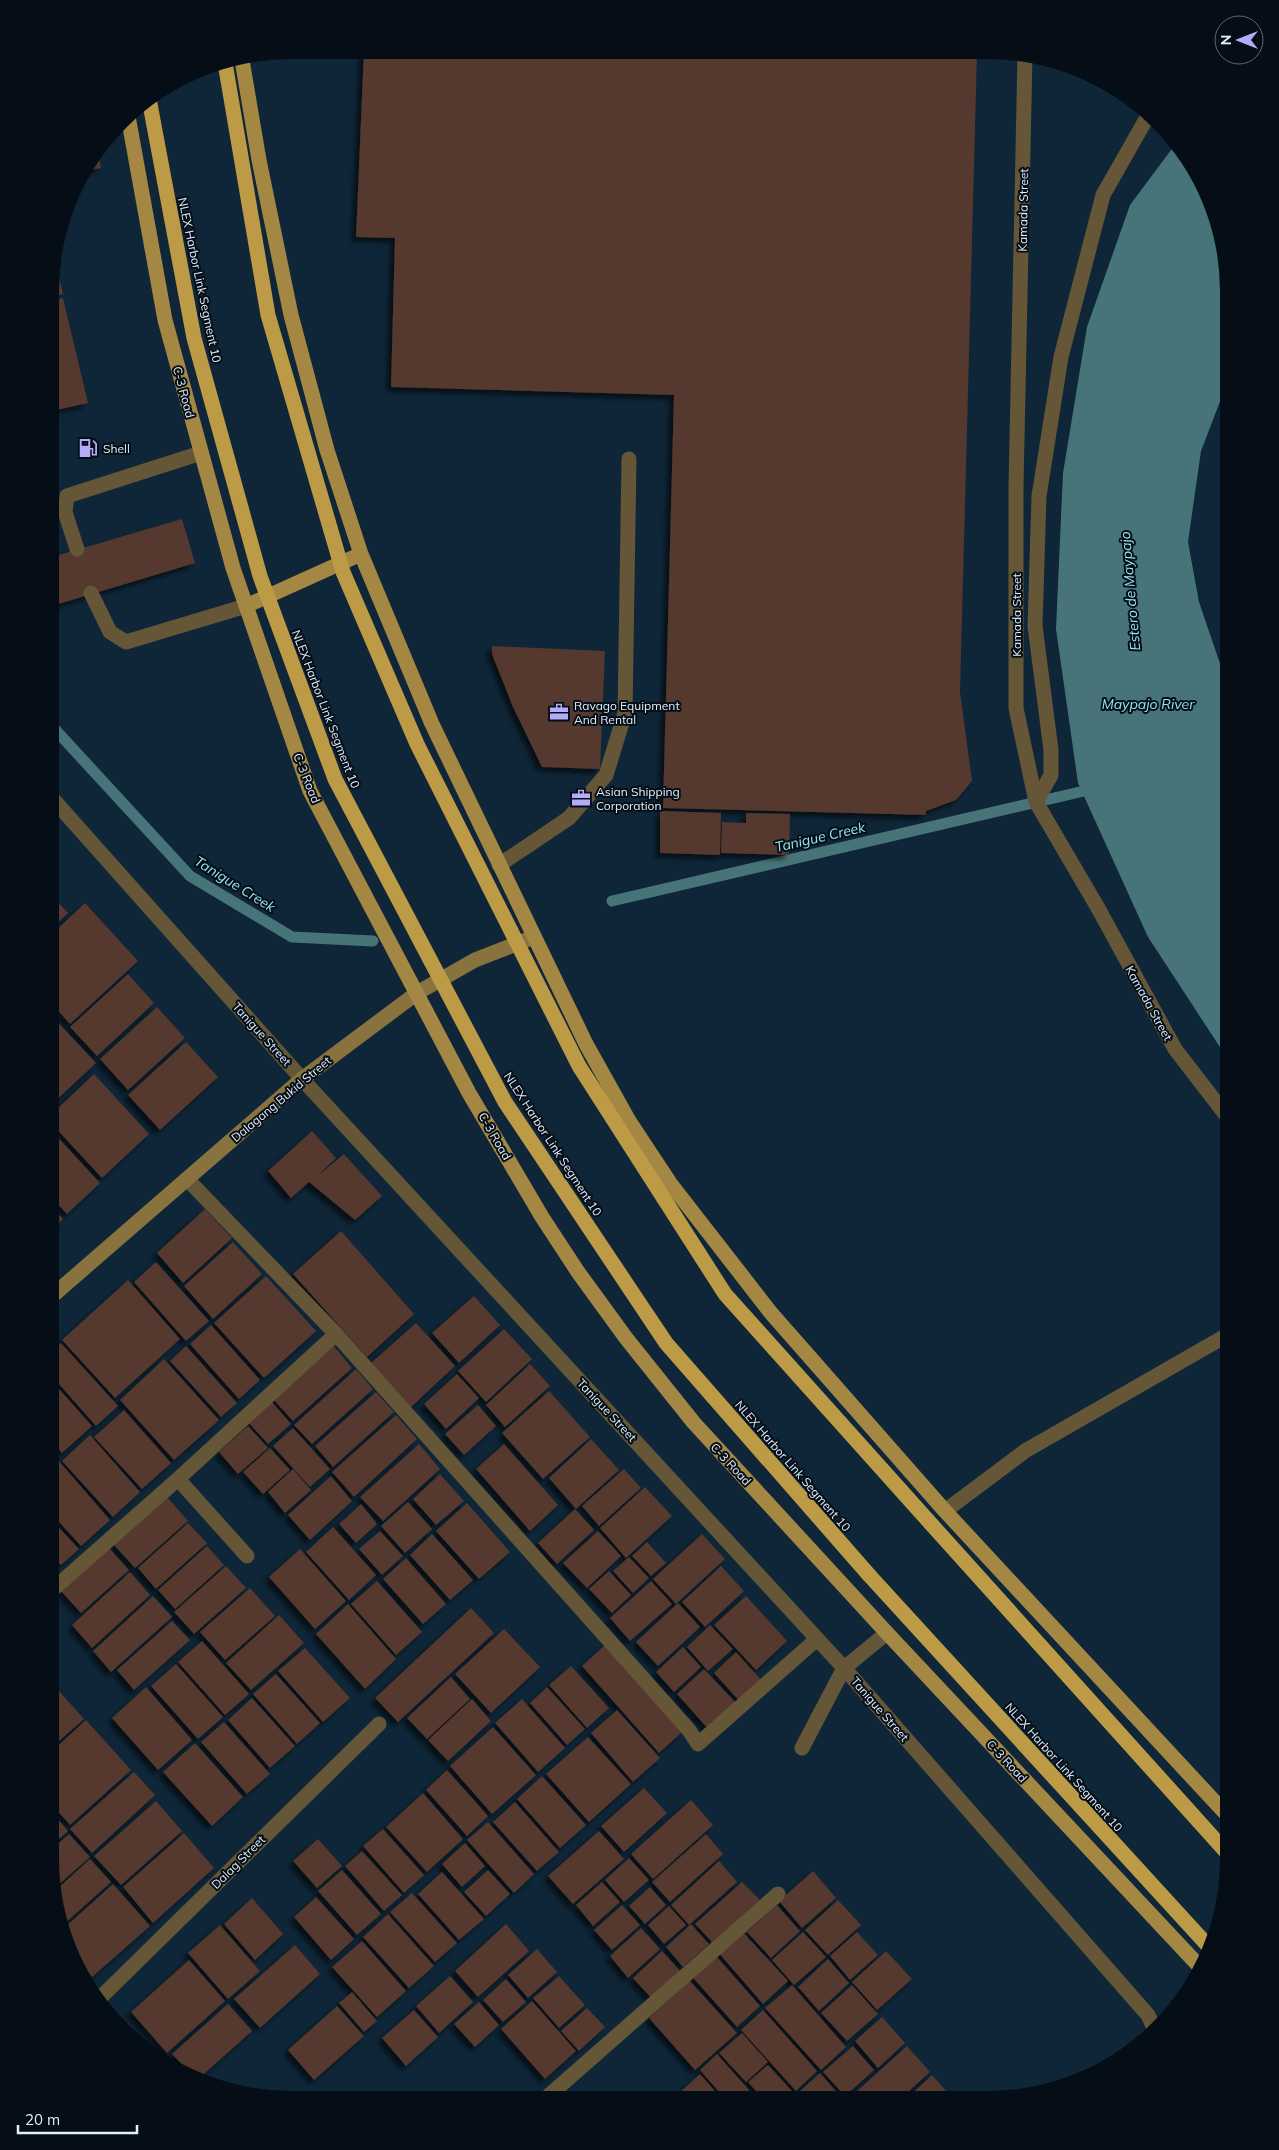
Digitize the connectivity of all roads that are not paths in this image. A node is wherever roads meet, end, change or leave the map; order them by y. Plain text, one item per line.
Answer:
1 (1025, 62) edge
2 (243, 64) edge
3 (226, 68) edge
4 (150, 107) edge
5 (1145, 120) edge
6 (130, 124) edge
7 (201, 453) junction
8 (630, 459) dead end
9 (77, 549) dead end
10 (361, 554) junction
11 (91, 593) dead end
12 (246, 606) junction
13 (1036, 802) junction
14 (59, 806) edge
15 (500, 865) junction
16 (534, 937) junction
17 (417, 993) junction
18 (302, 1079) junction
19 (1220, 1108) edge
20 (187, 1179) junction
21 (59, 1290) edge
22 (336, 1334) junction
23 (1220, 1339) edge
24 (178, 1479) junction
25 (945, 1511) junction
26 (247, 1556) dead end
27 (59, 1584) edge
28 (887, 1633) junction
29 (817, 1639) junction
30 (844, 1668) junction
31 (379, 1724) dead end
32 (802, 1748) dead end
33 (1220, 1807) edge
34 (1220, 1845) edge
35 (778, 1894) dead end
36 (1205, 1942) edge
37 (1196, 1962) edge
38 (103, 1995) edge
39 (1152, 2023) edge
40 (554, 2091) edge

1 - 13 street, Kamada Street
2 - 10 main road
3 - 34 highway, bridge
4 - 36 highway, NLEX Harbor Link Segment 10, bridge
5 - 13 street
6 - 7 main road, C-3 Road
7 - 9 street
7 - 12 main road, C-3 Road
8 - 15 street
10 - 12 main road
10 - 15 main road
11 - 12 street
12 - 17 main road, C-3 Road
13 - 19 street, Kamada Street
14 - 18 street, Tanigue Street
15 - 16 main road
16 - 17 main road, Dalagang Bukid Street
16 - 25 main road
17 - 18 main road, Dalagang Bukid Street
17 - 28 main road, C-3 Road
18 - 20 main road, Dalagang Bukid Street
18 - 29 street, Tanigue Street
20 - 21 main road, Dalagang Bukid Street
20 - 22 street
22 - 24 street
22 - 29 street
23 - 25 street
24 - 26 street
24 - 27 street
25 - 33 main road
28 - 30 street
28 - 37 main road, C-3 Road
29 - 30 street, Tanigue Street
30 - 32 street
30 - 39 street, Tanigue Street
31 - 38 street, Dalag Street
35 - 40 street

